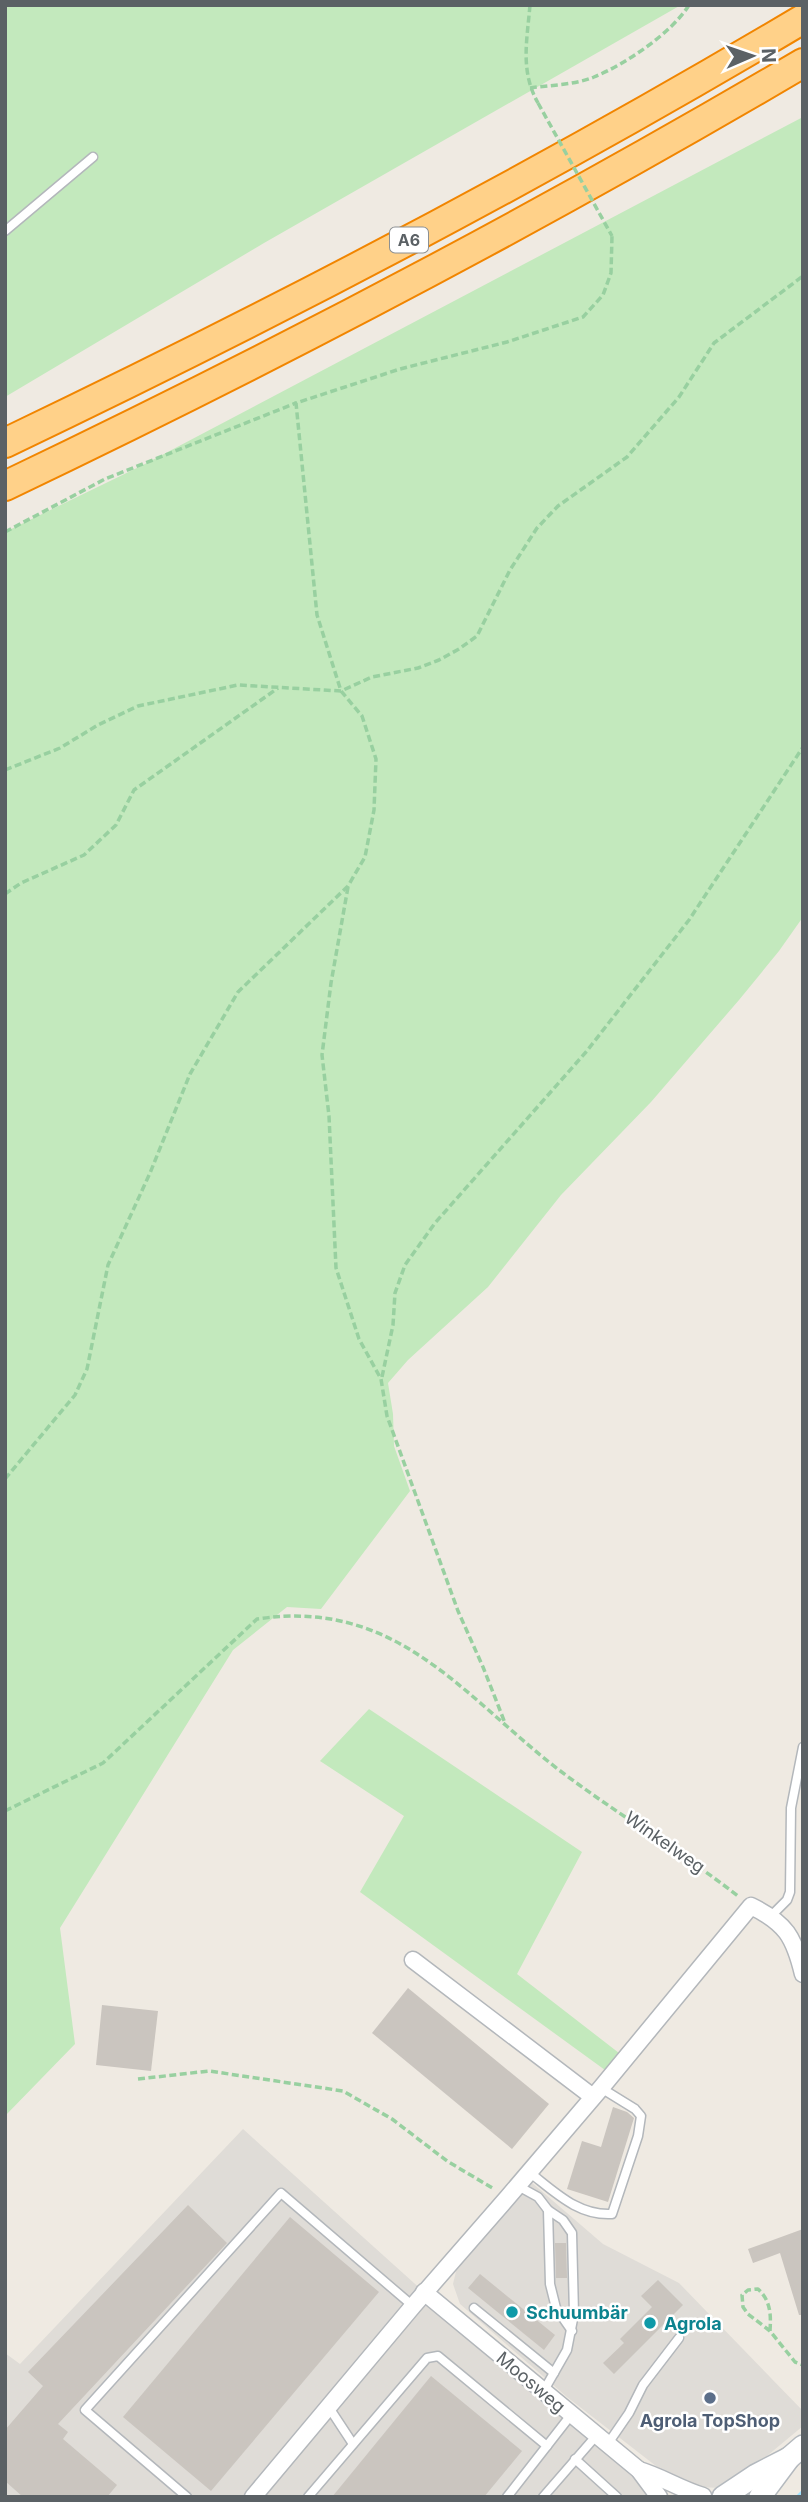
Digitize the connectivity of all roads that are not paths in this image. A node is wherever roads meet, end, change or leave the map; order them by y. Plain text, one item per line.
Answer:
1 (803, 19) edge
2 (803, 63) edge
3 (93, 157) dead end
4 (5, 230) edge
5 (5, 443) edge
6 (5, 485) edge
7 (803, 1747) edge
8 (771, 1916) junction
9 (414, 1960) dead end
10 (803, 1974) edge
11 (597, 2092) junction
12 (529, 2172) junction
13 (513, 2192) junction
14 (548, 2210) junction
15 (424, 2292) junction
16 (412, 2305) junction
17 (474, 2308) dead end
18 (572, 2331) junction
19 (678, 2338) dead end
20 (554, 2373) junction
21 (543, 2392) junction
22 (328, 2406) junction
23 (570, 2414) junction
24 (601, 2441) junction
25 (353, 2444) junction
26 (547, 2446) junction
27 (796, 2452) edge
28 (575, 2459) junction
29 (639, 2470) junction
30 (187, 2497) edge
31 (253, 2497) edge
32 (309, 2497) edge
33 (507, 2497) edge
34 (543, 2497) edge
35 (617, 2497) edge
36 (659, 2497) edge
37 (703, 2497) edge
38 (721, 2497) edge
39 (760, 2497) edge

1 - 5 highway, A6
2 - 6 highway, A6
3 - 4 lane
7 - 8 lane
8 - 10 street
8 - 11 street
9 - 11 street
11 - 12 street
11 - 12 lane
12 - 13 street
13 - 14 lane
13 - 15 street
14 - 18 lane
14 - 18 lane
15 - 16 street
15 - 21 street, Moosweg
16 - 22 street
16 - 30 lane
17 - 20 lane
18 - 20 lane
19 - 24 lane
20 - 21 lane
21 - 23 street, Moosweg
22 - 25 lane
22 - 31 street
23 - 24 street, Moosweg
23 - 26 lane
24 - 28 lane
24 - 29 street, Moosweg
25 - 26 lane
25 - 32 lane
26 - 33 lane
27 - 38 main road
27 - 39 main road
28 - 34 lane
28 - 35 lane
29 - 36 street, Moosweg
29 - 37 street, Moosweg
37 - 38 main road

